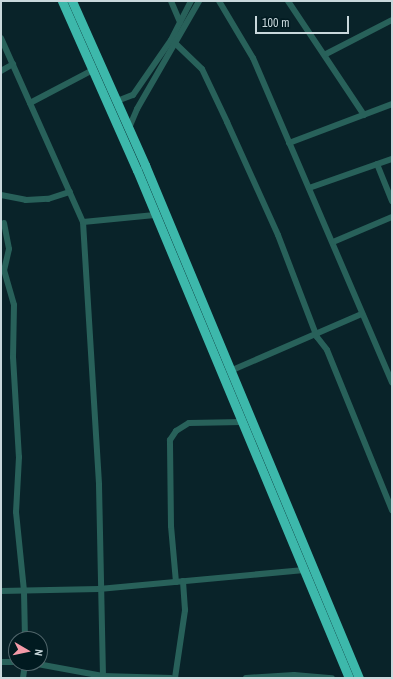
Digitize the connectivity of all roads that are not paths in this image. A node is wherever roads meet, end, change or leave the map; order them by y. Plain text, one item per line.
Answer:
1 (62, 1) edge
2 (170, 1) edge
3 (191, 1) edge
4 (199, 1) edge
5 (219, 1) edge
6 (288, 1) edge
7 (71, 6) edge
8 (392, 20) edge
9 (180, 22) junction
10 (1, 38) edge
11 (176, 44) junction
12 (326, 54) junction
13 (13, 64) junction
14 (1, 71) edge
15 (91, 71) junction
16 (117, 101) junction
17 (30, 102) junction
18 (392, 104) edge
19 (364, 115) junction
20 (129, 128) junction
21 (289, 143) junction
22 (392, 159) edge
23 (377, 164) junction
24 (309, 188) junction
25 (70, 192) junction
26 (1, 195) edge
27 (391, 198) edge
28 (155, 215) junction
29 (392, 218) edge
30 (83, 222) junction
31 (4, 223) dead end
32 (333, 242) junction
33 (362, 314) junction
34 (316, 335) junction
35 (230, 371) junction
36 (392, 383) edge
37 (242, 422) junction
38 (392, 510) edge
39 (304, 570) junction
40 (183, 581) junction
41 (176, 582) junction
42 (99, 589) junction
43 (1, 591) edge
44 (24, 591) junction
45 (25, 631) edge
46 (48, 666) edge
47 (103, 677) edge
48 (171, 678) edge
49 (175, 678) edge
50 (246, 678) edge
51 (332, 678) edge
52 (349, 678) edge
53 (359, 678) edge

1 - 7 highway
2 - 9 street
3 - 9 street
4 - 11 street
5 - 21 street
6 - 12 street
7 - 15 highway
7 - 16 highway
8 - 12 street
9 - 16 street
10 - 13 street
11 - 20 street
11 - 34 street
12 - 19 street
13 - 14 street
13 - 17 street
15 - 17 street
15 - 28 highway
16 - 20 highway
17 - 25 street
18 - 19 street
19 - 21 street
20 - 35 highway
21 - 24 street
22 - 23 street
23 - 24 street
23 - 27 street
24 - 32 street
25 - 26 street
25 - 30 street
28 - 30 street
28 - 37 highway
29 - 32 street
30 - 42 street
31 - 44 street
32 - 33 street
33 - 34 street
33 - 36 street
34 - 35 street
34 - 38 street
35 - 53 highway
37 - 39 highway
37 - 41 street
39 - 40 street
39 - 52 highway
40 - 41 street
40 - 49 street
41 - 42 street
42 - 44 street
42 - 47 street
43 - 44 street
44 - 45 street
46 - 47 street
47 - 48 street
50 - 51 street

